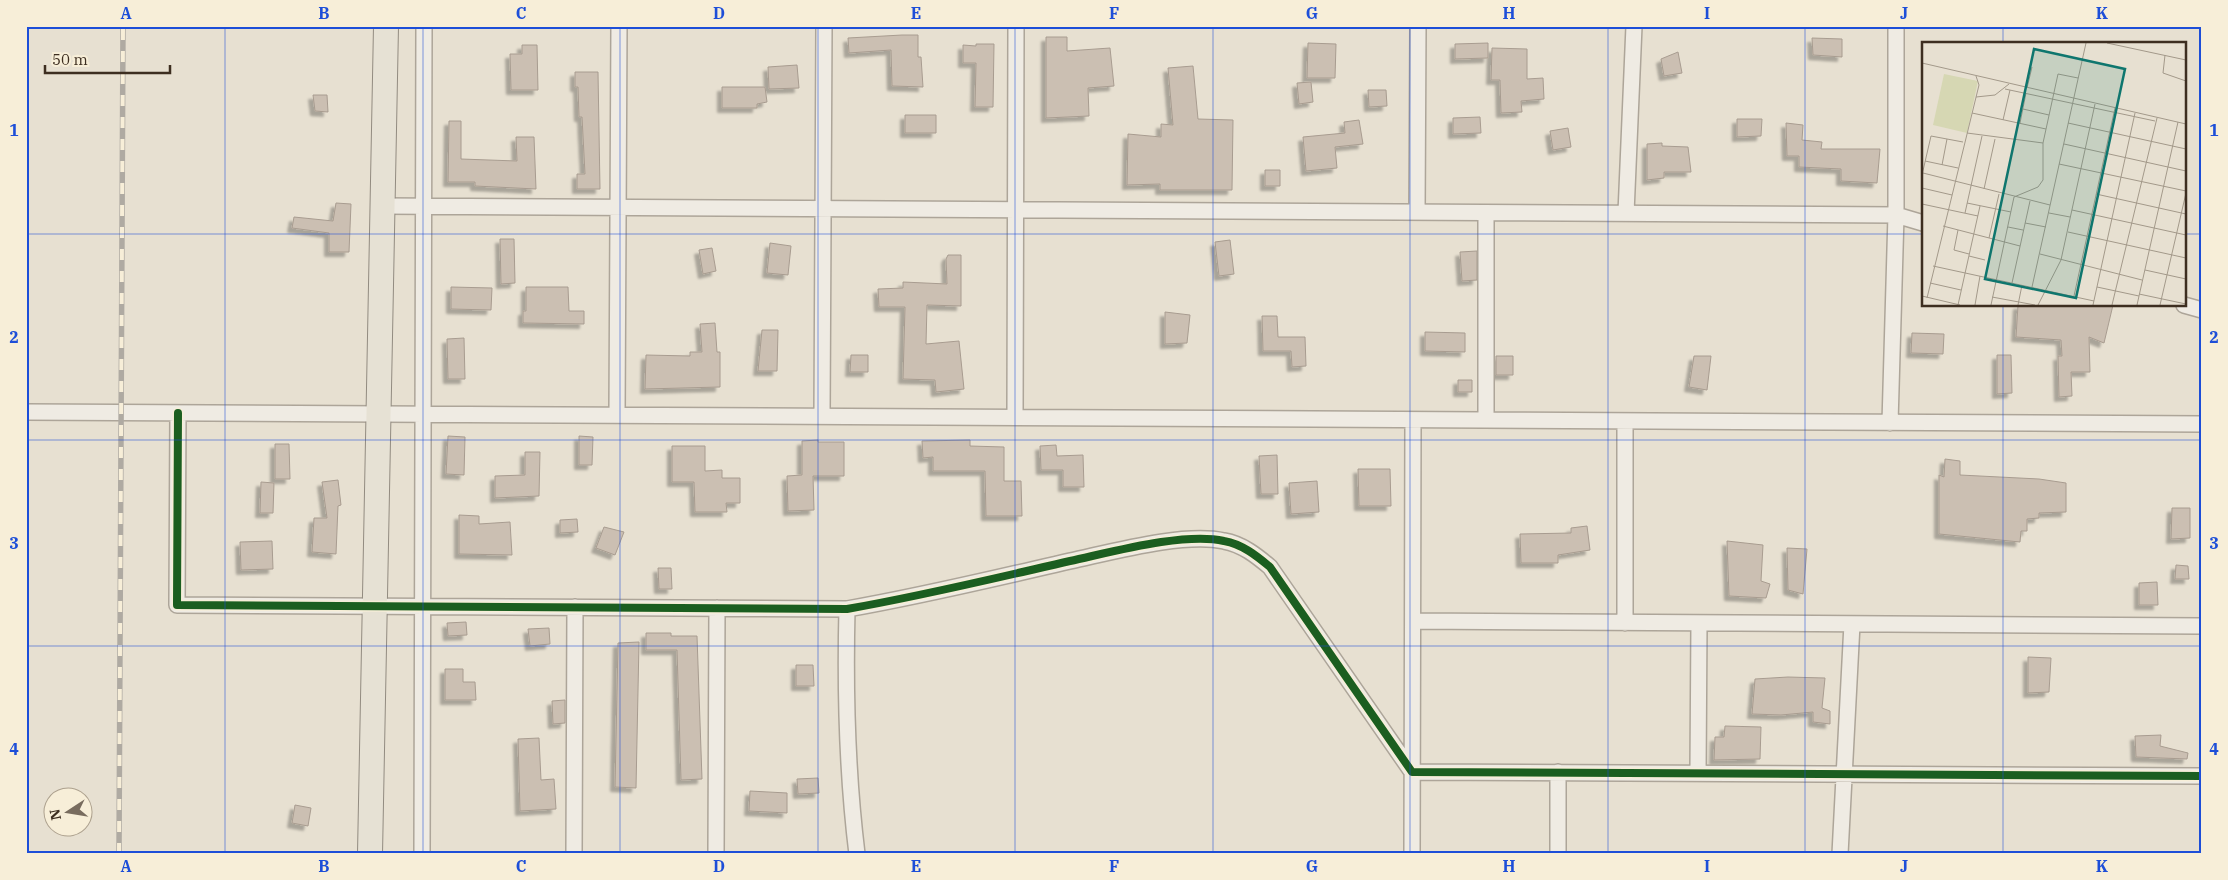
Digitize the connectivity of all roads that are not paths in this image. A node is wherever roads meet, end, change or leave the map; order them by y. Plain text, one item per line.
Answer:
1 (386, 26) edge
2 (424, 26) edge
3 (618, 26) edge
4 (824, 26) edge
5 (1016, 26) edge
6 (1418, 26) edge
7 (1634, 26) edge
8 (1896, 26) edge
9 (383, 206) junction
10 (424, 206) junction
11 (618, 207) junction
12 (823, 209) junction
13 (1016, 210) junction
14 (1417, 212) junction
15 (1486, 213) junction
16 (1626, 213) junction
17 (1896, 215) junction
18 (1922, 223) edge
19 (2186, 306) edge
20 (2202, 310) edge
21 (26, 412) edge
22 (178, 413) junction
23 (379, 414) junction
24 (423, 414) junction
25 (617, 415) junction
26 (822, 416) junction
27 (1015, 418) junction
28 (1413, 420) junction
29 (1486, 420) junction
30 (1625, 421) junction
31 (1890, 422) junction
32 (2202, 424) edge
33 (375, 606) junction
34 (422, 607) junction
35 (575, 607) junction
36 (716, 608) junction
37 (847, 609) junction
38 (1413, 621) junction
39 (1625, 622) junction
40 (1699, 623) junction
41 (1852, 624) junction
42 (2202, 626) edge
43 (1412, 772) junction
44 (1558, 772) junction
45 (1698, 773) junction
46 (1844, 774) junction
47 (2202, 776) edge
48 (370, 854) edge
49 (422, 854) edge
50 (574, 854) edge
51 (716, 854) edge
52 (858, 854) edge
53 (1412, 854) edge
54 (1558, 854) edge
55 (1840, 854) edge

1 - 9 main road
2 - 10 street
3 - 11 street
4 - 12 street
5 - 13 street
6 - 14 street
7 - 16 street
8 - 17 street
9 - 10 street
9 - 23 main road
10 - 11 street
10 - 24 street
11 - 12 street
11 - 25 street
12 - 13 street
12 - 26 street
13 - 14 street
13 - 27 street
14 - 15 street
15 - 16 street
15 - 29 street
16 - 17 street
17 - 18 street
17 - 31 street
19 - 20 street
21 - 22 street
22 - 23 street
22 - 33 street
23 - 24 street
23 - 33 main road
24 - 25 street
24 - 34 street
25 - 26 street
26 - 27 street
27 - 28 street
28 - 29 street
28 - 38 street
29 - 30 street
30 - 31 street
30 - 39 street
31 - 32 street
33 - 34 street
33 - 48 main road
34 - 35 street
34 - 49 street
35 - 36 street
35 - 50 street
36 - 37 street
36 - 51 street
37 - 43 street
37 - 52 street
38 - 39 street
38 - 43 street
39 - 40 street
40 - 41 street
40 - 45 street
41 - 42 street
41 - 46 street
43 - 44 street
43 - 53 street
44 - 45 street
44 - 54 street
45 - 46 street
46 - 47 street
46 - 55 street

